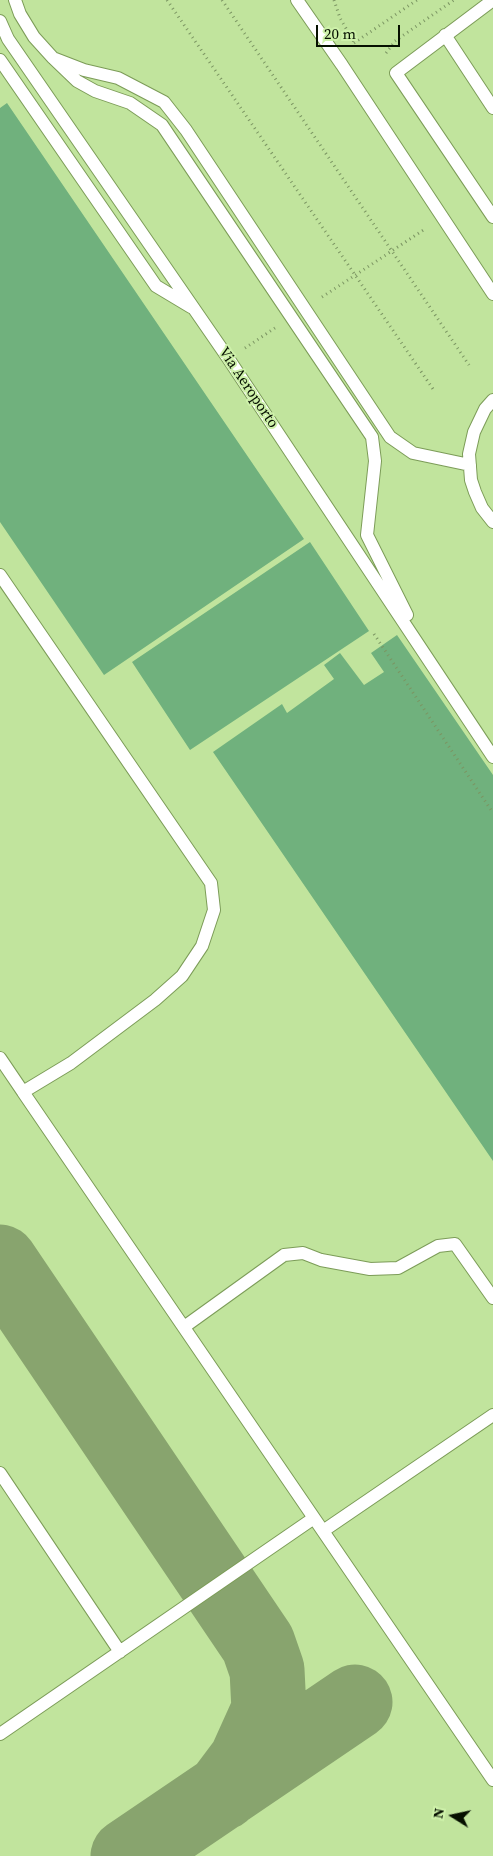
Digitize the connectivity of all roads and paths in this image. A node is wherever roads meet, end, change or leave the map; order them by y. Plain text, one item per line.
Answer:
1 (16, 0) edge
2 (167, 0) edge
3 (222, 0) edge
4 (297, 0) edge
5 (334, 0) edge
6 (417, 0) edge
7 (454, 0) edge
8 (493, 0) edge
9 (0, 21) edge
10 (445, 35) junction
11 (354, 43) junction
12 (357, 48) dead end
13 (53, 58) junction
14 (0, 60) edge
15 (382, 60) dead end
16 (493, 108) edge
17 (443, 216) junction
18 (493, 217) edge
19 (391, 251) junction
20 (354, 275) junction
21 (493, 294) edge
22 (194, 309) junction
23 (305, 309) junction
24 (270, 320) dead end
25 (228, 358) junction
26 (469, 365) dead end
27 (433, 389) dead end
28 (493, 400) edge
29 (470, 465) junction
30 (493, 522) edge
31 (0, 575) edge
32 (374, 634) dead end
33 (430, 662) junction
34 (493, 757) edge
35 (493, 813) edge
36 (0, 1058) edge
37 (23, 1092) junction
38 (493, 1298) edge
39 (184, 1327) junction
40 (493, 1415) edge
41 (0, 1474) edge
42 (314, 1518) junction
43 (323, 1531) junction
44 (120, 1652) junction
45 (0, 1734) edge
46 (493, 1780) edge

1 - 13 lane
2 - 20 path
3 - 19 path
4 - 17 lane
5 - 11 path
6 - 11 path
7 - 15 path
8 - 10 lane
9 - 22 lane, Via Aeroporto
10 - 16 lane
10 - 18 lane
11 - 12 path
13 - 23 lane
13 - 33 lane
14 - 22 lane
17 - 19 path
17 - 21 lane
19 - 20 path
19 - 26 path
20 - 23 path
20 - 27 path
22 - 25 lane, Via Aeroporto
23 - 29 lane
24 - 25 path
25 - 33 lane, Via Aeroporto
28 - 29 lane
29 - 30 lane
31 - 37 lane
32 - 35 path
33 - 34 lane, Via Aeroporto
36 - 37 lane
37 - 39 lane
38 - 39 lane
39 - 42 lane
40 - 43 lane
41 - 44 lane
42 - 43 lane
42 - 44 lane
43 - 46 lane
44 - 45 lane

